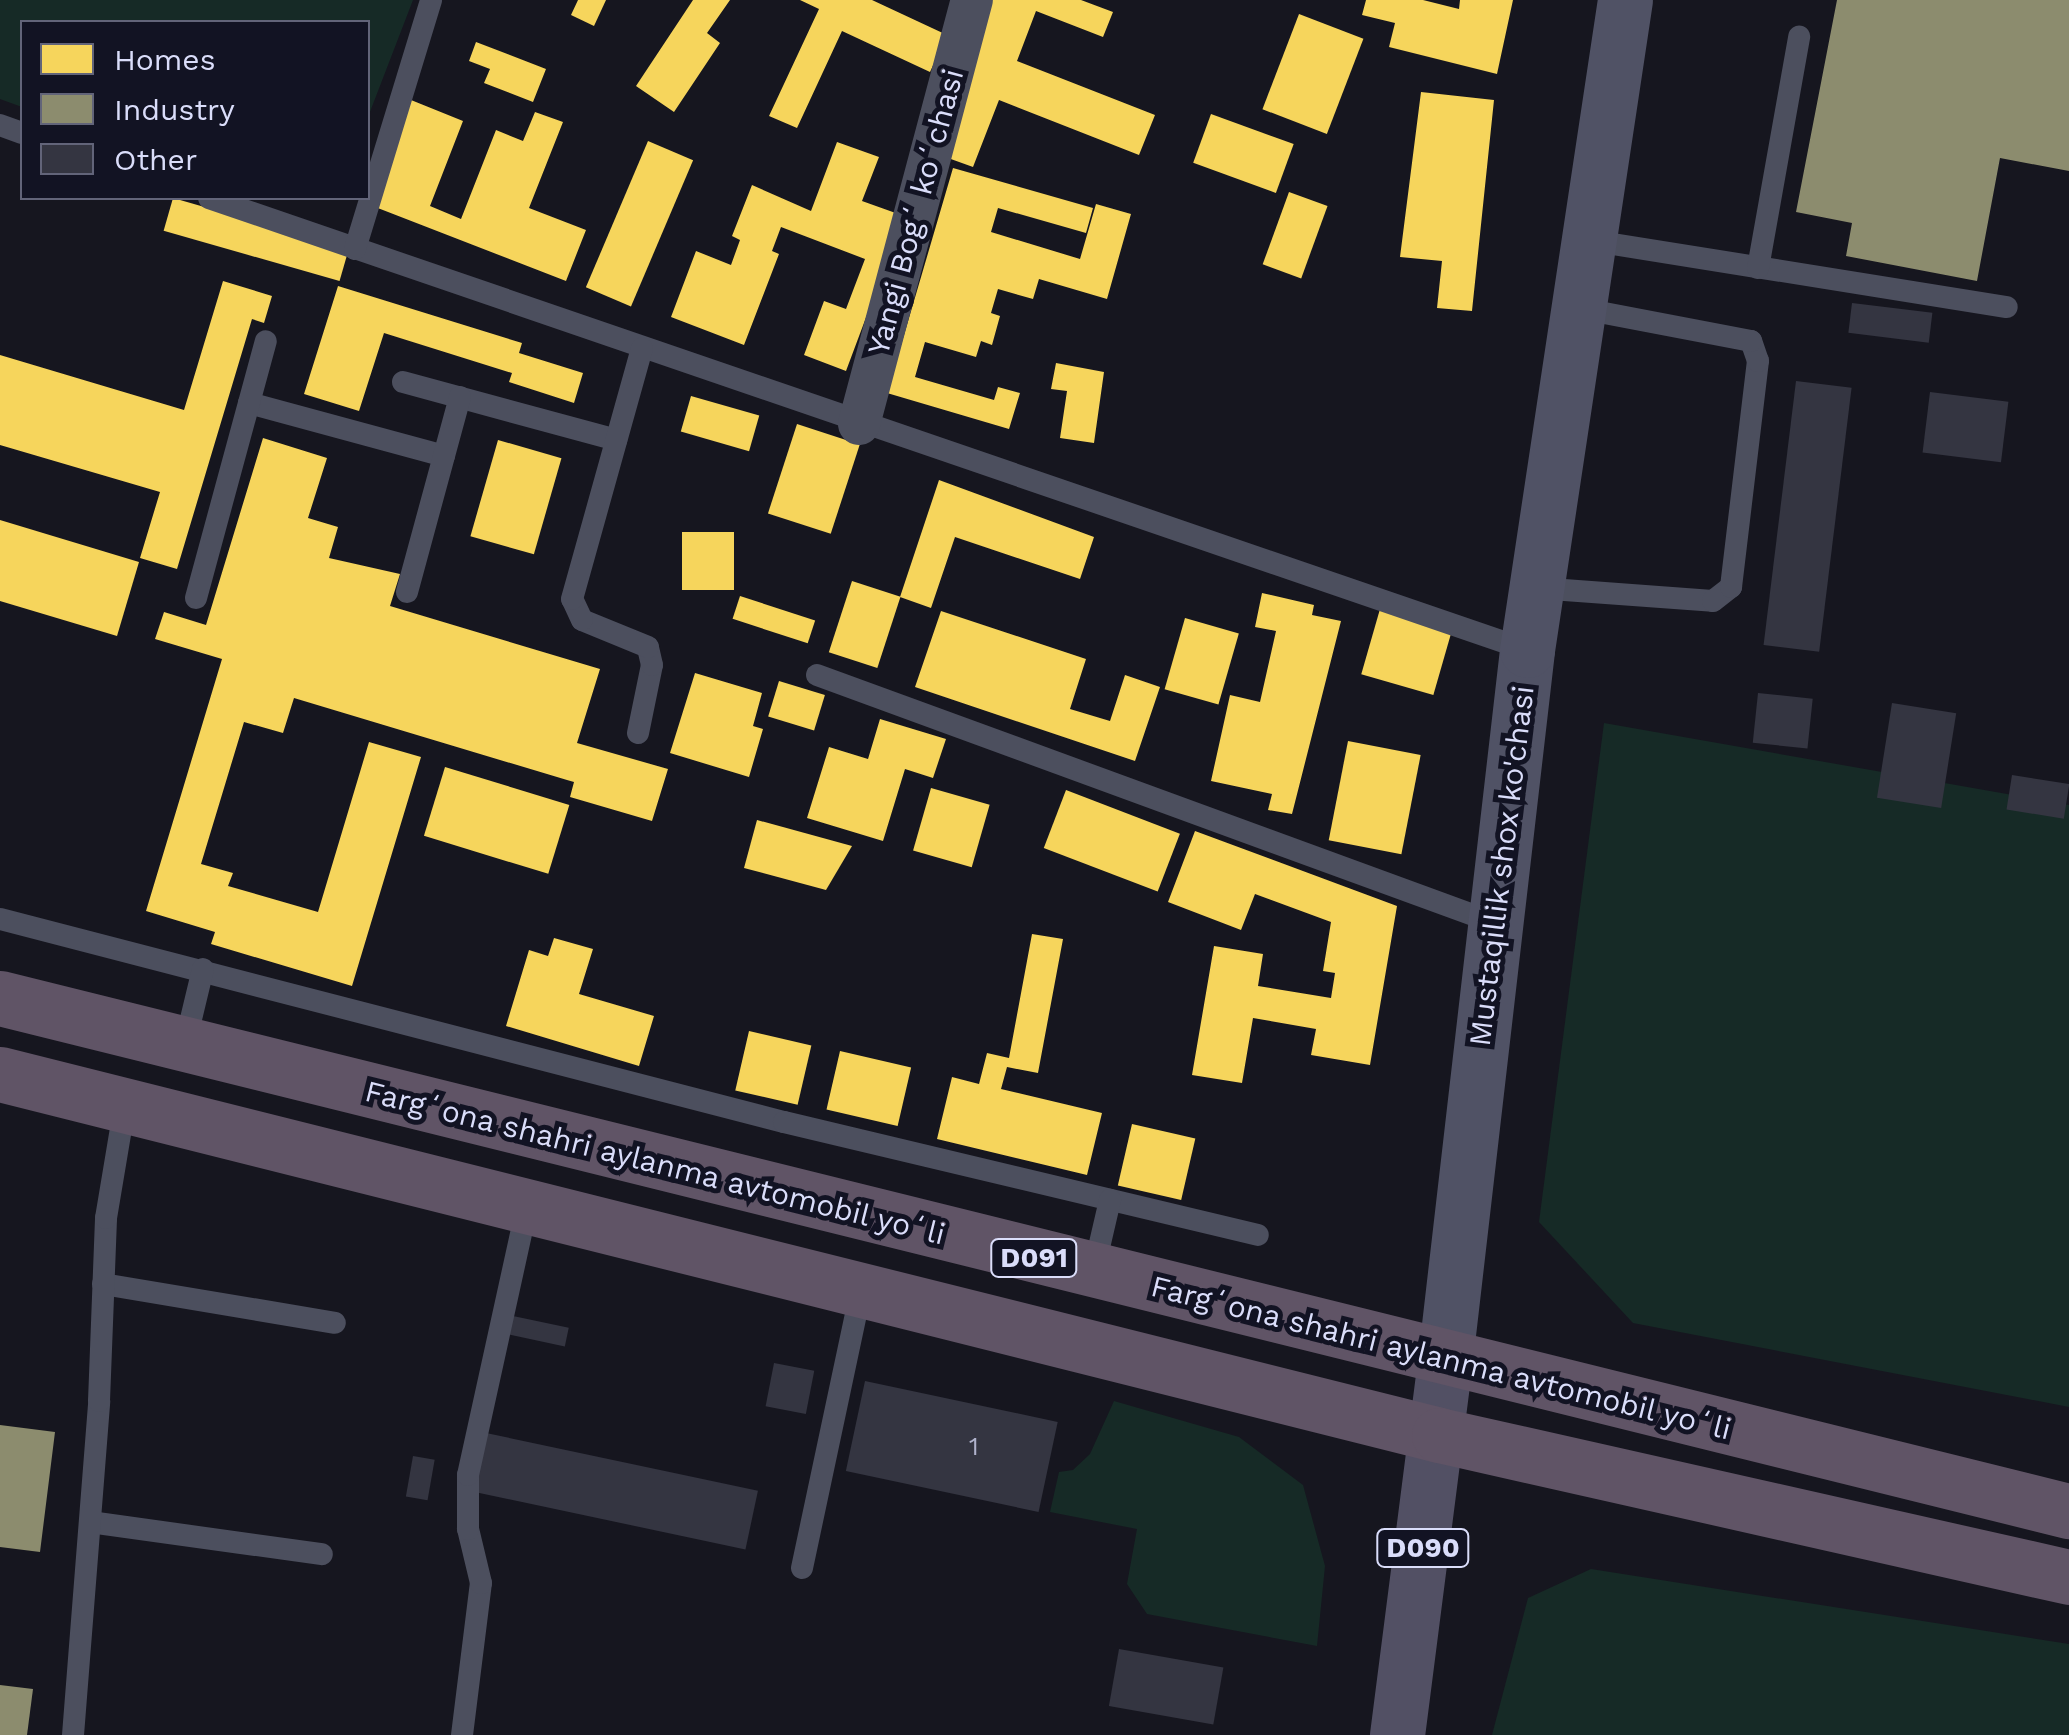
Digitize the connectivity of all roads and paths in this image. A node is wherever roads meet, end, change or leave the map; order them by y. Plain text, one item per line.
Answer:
1 (431, 0) edge
2 (972, 0) edge
3 (1624, 0) edge
4 (1799, 37) dead end
5 (370, 199) edge
6 (215, 200) edge
7 (370, 200) edge
8 (1588, 240) junction
9 (355, 248) junction
10 (1758, 268) junction
11 (2007, 307) dead end
12 (1578, 308) junction
13 (266, 341) dead end
14 (642, 349) junction
15 (403, 382) dead end
16 (460, 398) junction
17 (249, 403) junction
18 (859, 424) junction
19 (616, 440) junction
20 (444, 456) junction
21 (1537, 588) junction
22 (407, 592) dead end
23 (196, 598) dead end
24 (1526, 650) junction
25 (817, 675) dead end
26 (638, 733) dead end
27 (0, 919) edge
28 (1495, 923) junction
29 (204, 969) junction
30 (0, 998) edge
31 (185, 1045) junction
32 (0, 1074) edge
33 (125, 1106) junction
34 (1110, 1200) junction
35 (527, 1206) junction
36 (1258, 1235) dead end
37 (1093, 1273) junction
38 (103, 1284) junction
39 (861, 1290) junction
40 (335, 1322) dead end
41 (1445, 1360) junction
42 (1439, 1436) junction
43 (2069, 1511) edge
44 (90, 1522) junction
45 (322, 1554) dead end
46 (802, 1568) dead end
47 (2069, 1577) edge
48 (73, 1735) edge
49 (462, 1735) edge
50 (1397, 1735) edge

1 - 5 lane
2 - 18 street, Yangi Bogʻ koʻchasi
3 - 8 main road, Mustaqillik shox ko'chasi
4 - 10 lane
6 - 9 lane
7 - 9 lane
8 - 10 lane
8 - 12 main road, Mustaqillik shox ko'chasi
9 - 14 lane
10 - 11 lane
12 - 21 main road, Mustaqillik shox ko'chasi
12 - 21 lane
13 - 17 lane
14 - 18 lane
14 - 19 lane
15 - 16 lane
16 - 19 lane
16 - 20 lane
17 - 20 lane
17 - 23 lane
18 - 24 lane
19 - 26 lane
20 - 22 lane
21 - 24 main road, Mustaqillik shox ko'chasi
24 - 28 main road, Mustaqillik shox ko'chasi
25 - 28 lane
27 - 29 lane
28 - 41 main road, Mustaqillik shox ko'chasi
29 - 31 lane
29 - 34 lane
30 - 31 highway, Fargʻona shahri aylanma avtomobil yoʻli / D091
31 - 37 highway, Fargʻona shahri aylanma avtomobil yoʻli / D091
32 - 33 highway, D091
33 - 35 highway, D091
33 - 38 lane
34 - 36 lane
34 - 37 lane
35 - 39 highway, D091
35 - 49 lane
37 - 41 highway, Fargʻona shahri aylanma avtomobil yoʻli / D091
38 - 40 lane
38 - 44 lane
39 - 42 highway, D091
39 - 46 lane
41 - 42 main road, Mustaqillik shox ko'chasi / D090
41 - 43 highway, Fargʻona shahri aylanma avtomobil yoʻli / D091
42 - 47 highway, D091
42 - 50 main road, Mustaqillik shox ko'chasi / D090
44 - 45 lane
44 - 48 lane

